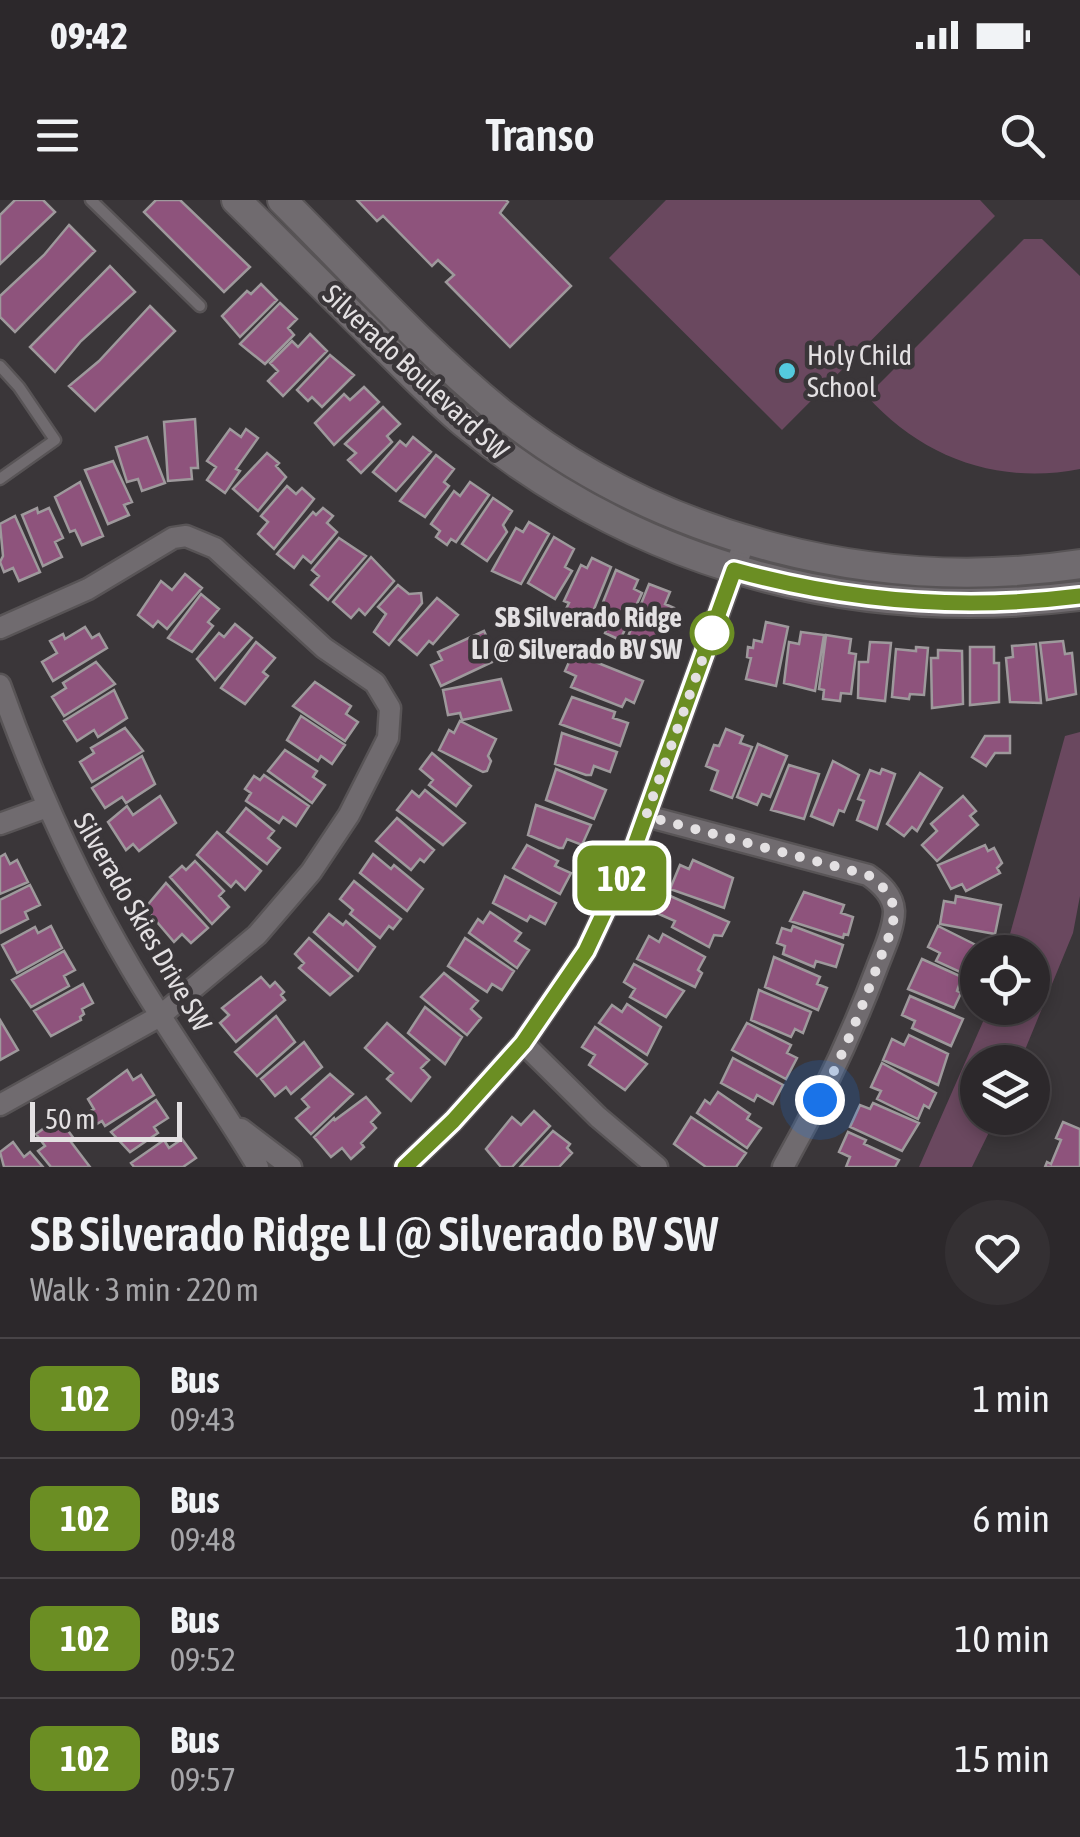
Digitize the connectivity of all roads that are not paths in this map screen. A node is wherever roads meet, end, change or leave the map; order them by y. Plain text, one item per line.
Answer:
1 (91, 200) edge
2 (236, 200) edge
3 (282, 200) edge
4 (200, 306) dead end
5 (0, 366) edge
6 (0, 480) edge
7 (745, 540) junction
8 (1080, 564) edge
9 (734, 570) junction
10 (1080, 596) edge
11 (0, 628) edge
12 (0, 685) edge
13 (47, 807) junction
14 (646, 816) junction
15 (0, 824) edge
16 (160, 1016) junction
17 (523, 1043) junction
18 (0, 1105) edge
19 (231, 1122) junction
20 (258, 1167) edge
21 (291, 1167) edge
22 (405, 1167) edge
23 (657, 1167) edge
24 (783, 1167) edge

1 - 4 lane
2 - 9 street, Silverado Boulevard SW
3 - 7 street, Silverado Boulevard SW
5 - 6 lane
7 - 8 street, Silverado Boulevard SW
7 - 9 street
9 - 10 street, Silverado Boulevard SW
9 - 14 street
11 - 16 street
12 - 13 street, Silverado Skies Drive SW
13 - 15 street
13 - 16 street, Silverado Skies Drive SW
14 - 17 street
14 - 24 street
16 - 18 street
16 - 19 street, Silverado Skies Drive SW
17 - 22 street
17 - 23 street
19 - 20 street, Silverado Skies Drive SW
19 - 21 street, Silverado Skies Drive SW

